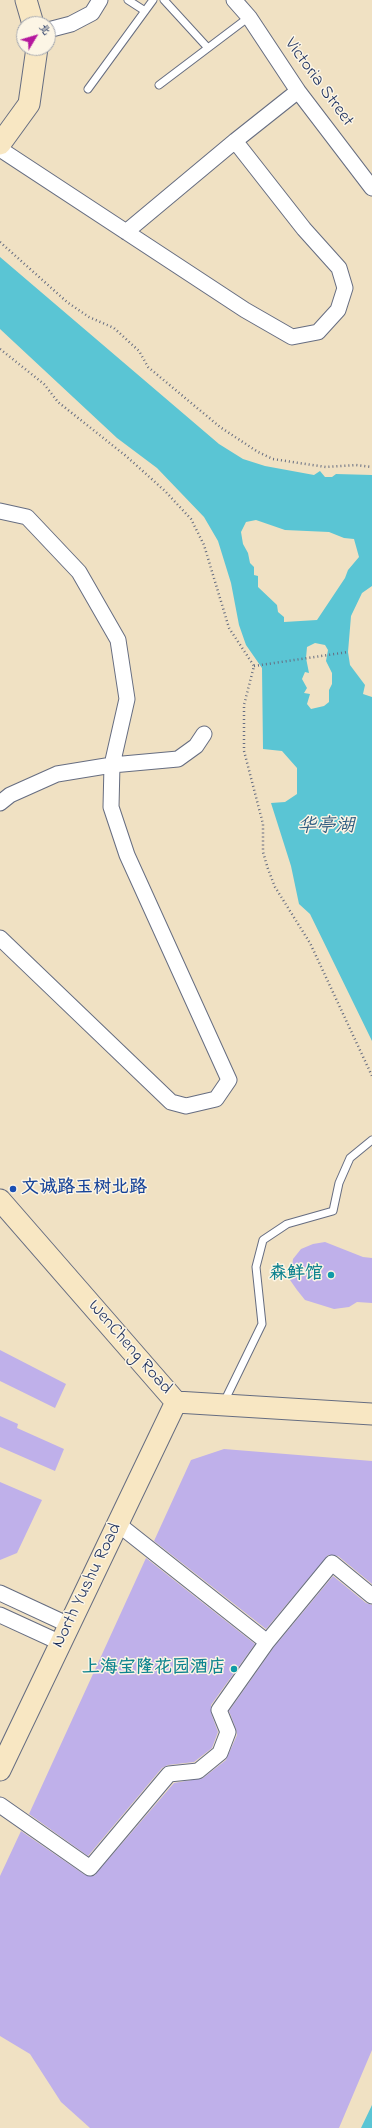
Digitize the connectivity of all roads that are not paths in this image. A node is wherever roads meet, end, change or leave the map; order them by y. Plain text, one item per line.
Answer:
1 (26, 0) edge
2 (100, 0) edge
3 (128, 0) edge
4 (154, 0) edge
5 (164, 0) edge
6 (234, 0) edge
7 (145, 11) junction
8 (31, 16) edge
9 (249, 17) junction
10 (56, 28) edge
11 (208, 48) junction
12 (36, 56) edge
13 (160, 85) dead end
14 (88, 89) dead end
15 (298, 91) junction
16 (235, 141) junction
17 (0, 144) edge
18 (0, 149) edge
19 (372, 188) edge
20 (126, 232) junction
21 (0, 511) edge
22 (204, 734) dead end
23 (112, 765) junction
24 (0, 803) edge
25 (0, 938) edge
26 (372, 1140) edge
27 (0, 1200) edge
28 (176, 1402) junction
29 (223, 1404) junction
30 (372, 1414) edge
31 (118, 1524) junction
32 (0, 1593) edge
33 (372, 1596) edge
34 (0, 1615) edge
35 (65, 1634) junction
36 (268, 1642) junction
37 (0, 1770) edge
38 (0, 1805) edge

1 - 8 street
2 - 10 street
3 - 7 lane
4 - 7 lane
5 - 11 lane
6 - 9 street, Victoria Street
7 - 14 lane
9 - 11 lane
9 - 15 street, Victoria Street
11 - 13 lane
12 - 17 street
15 - 16 street
15 - 19 street, Victoria Street
16 - 20 street
16 - 20 street
18 - 20 street
21 - 23 street
22 - 23 street
23 - 24 street
23 - 25 street
26 - 29 lane
27 - 28 street, WenCheng Road
28 - 29 street, WenCheng Road
28 - 31 street, North Yushu Road
29 - 30 street, WenCheng Road
31 - 35 street, North Yushu Road
31 - 36 street
32 - 35 street
33 - 36 street
34 - 35 street
35 - 37 street, North Yushu Road
36 - 38 street

